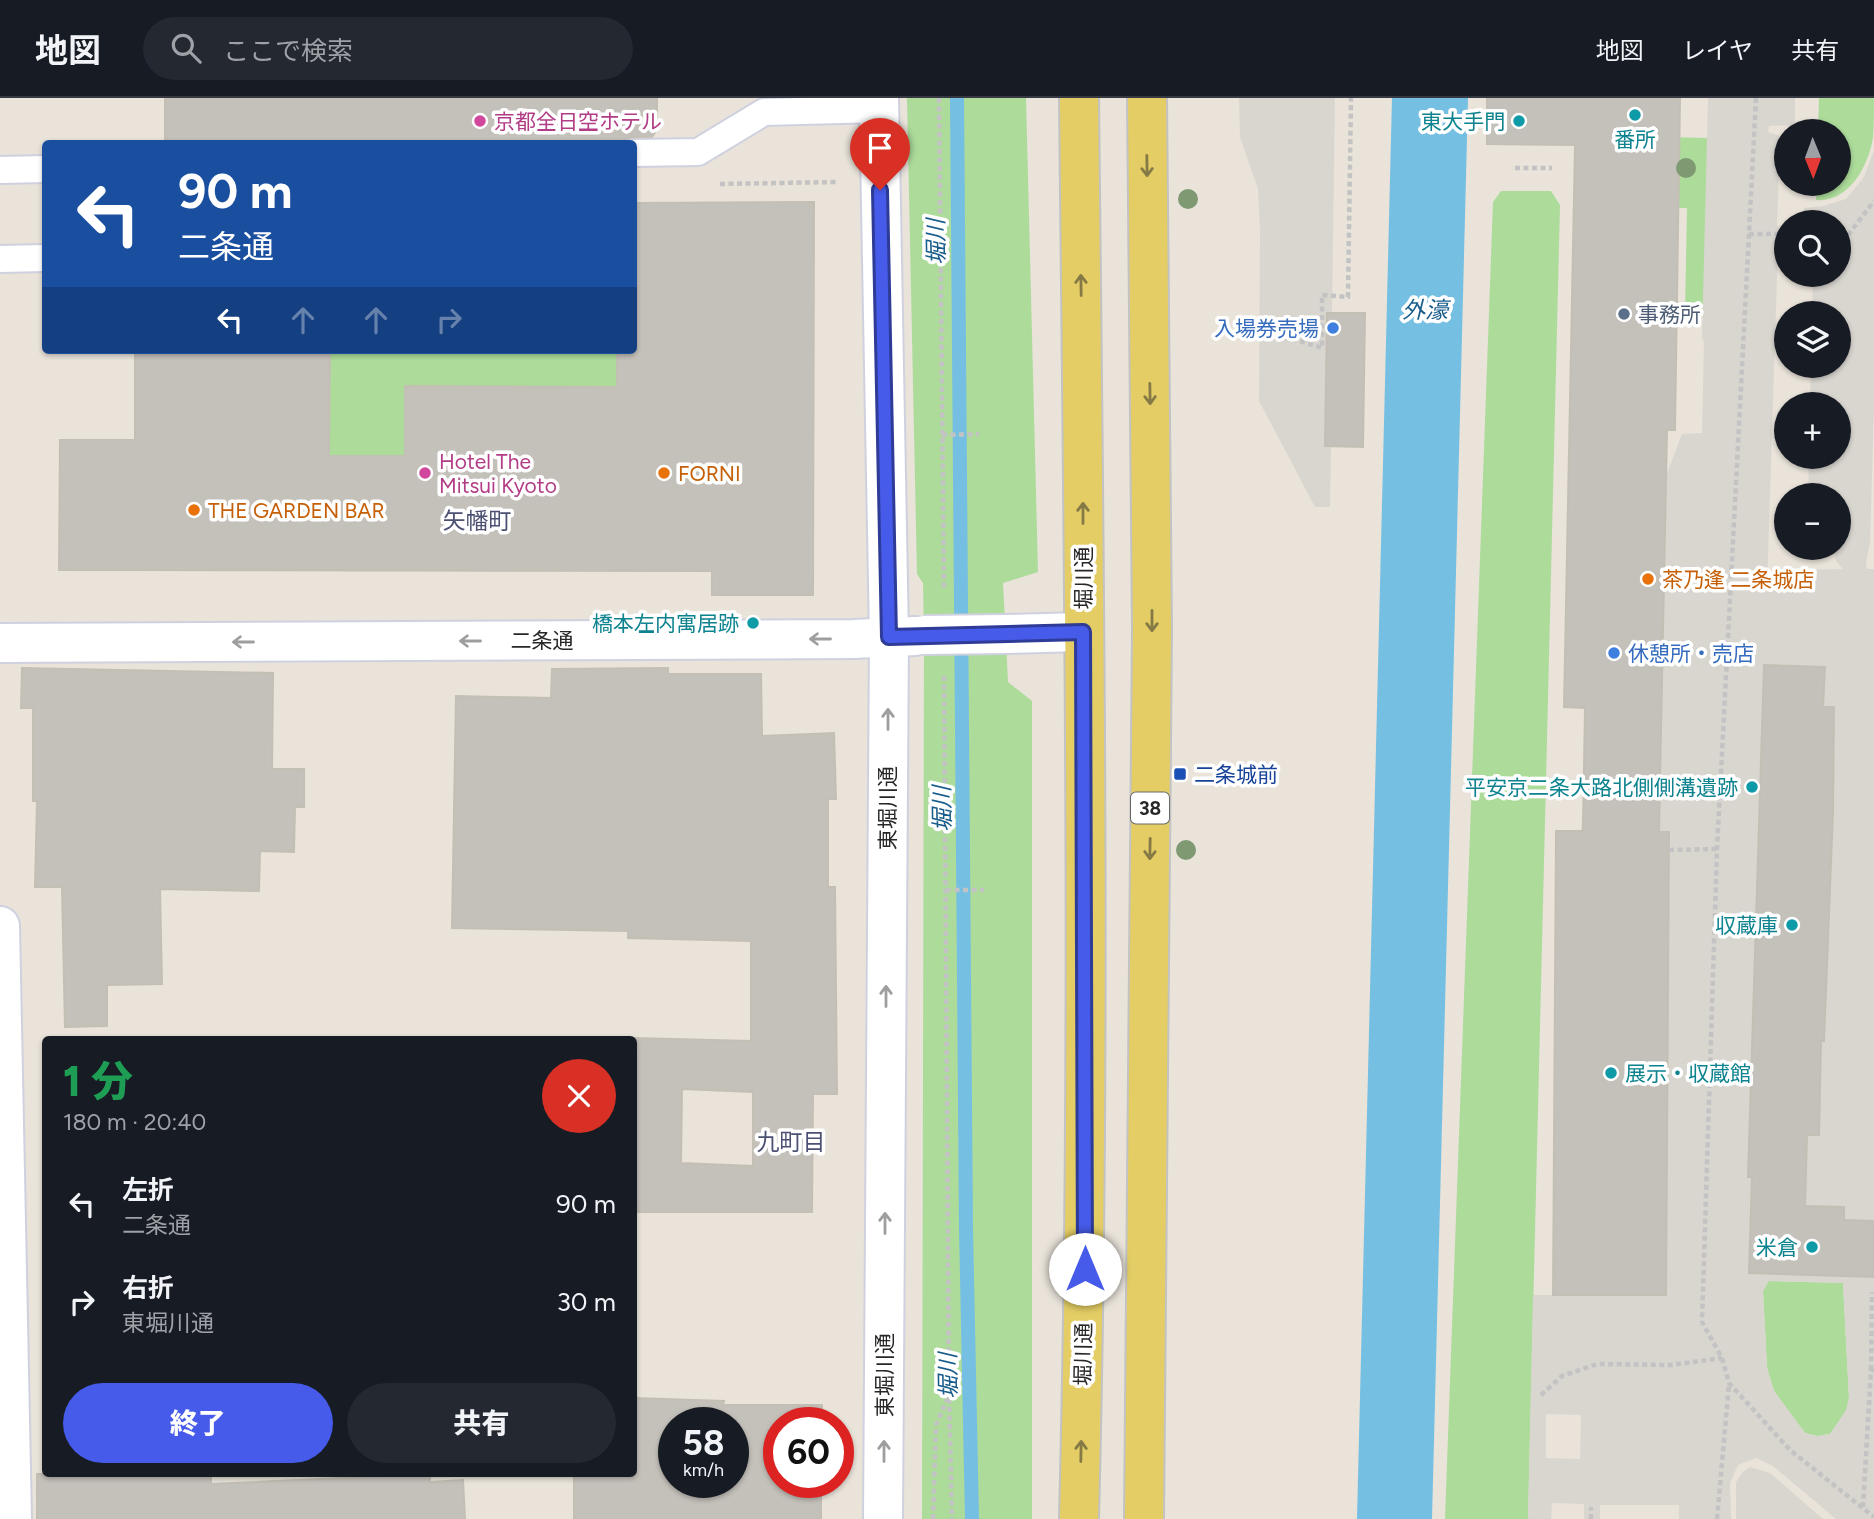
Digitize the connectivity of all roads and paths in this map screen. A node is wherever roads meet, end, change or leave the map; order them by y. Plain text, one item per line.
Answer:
1 (939, 98) edge
2 (1079, 98) edge
3 (1146, 98) edge
4 (1351, 98) edge
5 (1756, 98) edge
6 (879, 104) edge
7 (637, 153) edge
8 (1515, 168) dead end
9 (1552, 168) dead end
10 (42, 169) edge
11 (0, 170) edge
12 (841, 182) dead end
13 (713, 184) dead end
14 (1873, 204) edge
15 (1851, 232) edge
16 (1749, 234) junction
17 (1774, 234) edge
18 (42, 258) edge
19 (0, 259) edge
20 (1275, 338) dead end
21 (979, 434) dead end
22 (942, 435) junction
23 (944, 581) dead end
24 (1083, 632) junction
25 (906, 636) junction
26 (0, 643) edge
27 (944, 672) dead end
28 (1717, 849) junction
29 (1669, 850) dead end
30 (946, 890) junction
31 (984, 890) dead end
32 (0, 926) edge
33 (1872, 1292) dead end
34 (1722, 1358) junction
35 (1872, 1370) edge
36 (1729, 1383) junction
37 (949, 1393) junction
38 (1541, 1395) dead end
39 (1591, 1507) dead end
40 (1863, 1507) junction
41 (1874, 1517) edge
42 (12, 1519) edge
43 (883, 1519) edge
44 (933, 1519) edge
45 (952, 1519) edge
46 (1079, 1519) edge
47 (1144, 1519) edge
48 (1591, 1519) edge
49 (1717, 1519) edge

1 - 22 path
24 -> 2 main road, 堀川通
3 -> 47 main road, 38
4 - 20 path
5 - 16 path
6 - 7 lane
6 - 25 street, 東堀川通
8 - 9 path
10 - 11 lane
12 - 13 path
14 - 15 path
16 - 17 path
16 - 28 path
18 - 19 lane
21 - 22 path
22 - 23 path
24 - 25 street, 二条通, bridge
46 -> 24 main road, 堀川通
25 -> 26 street, 二条通
43 -> 25 street, 東堀川通
27 - 30 path
28 - 29 path
28 - 34 path
30 - 31 path
30 - 37 path
32 - 42 street
33 - 35 path
34 - 36 path
34 - 38 path
35 - 40 path
36 - 40 path
36 - 49 path
37 - 44 path
37 - 45 path
39 - 48 path
40 - 41 path

